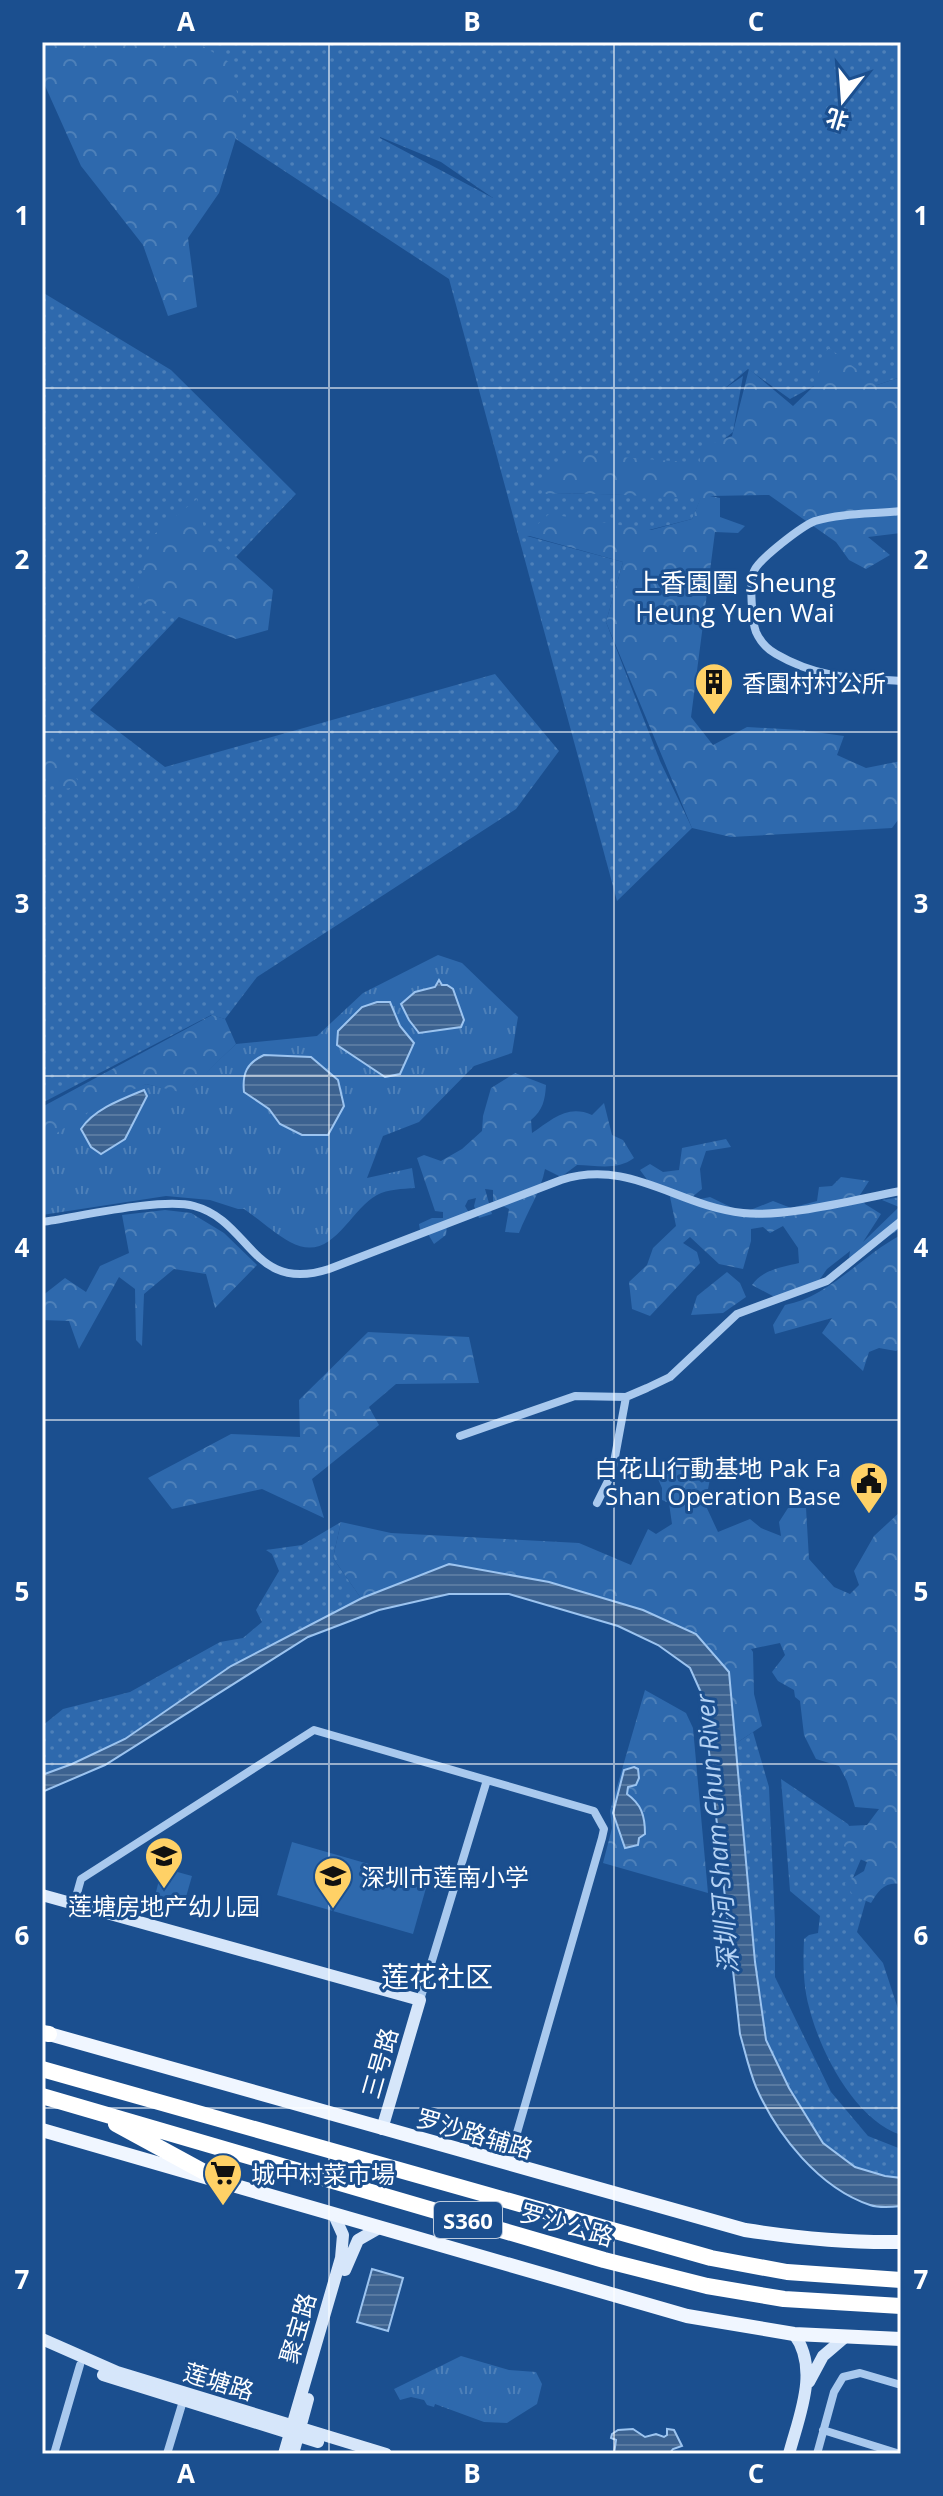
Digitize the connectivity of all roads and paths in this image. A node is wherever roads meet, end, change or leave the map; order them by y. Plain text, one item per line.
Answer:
1 (901, 511) edge
2 (901, 681) edge
3 (901, 1191) edge
4 (901, 1221) edge
5 (42, 1222) edge
6 (626, 1397) junction
7 (460, 1436) dead end
8 (597, 1503) dead end
9 (487, 1780) junction
10 (42, 1895) edge
11 (74, 1904) junction
12 (420, 2000) junction
13 (44, 2033) edge
14 (42, 2069) edge
15 (42, 2096) edge
16 (90, 2109) junction
17 (382, 2129) junction
18 (42, 2130) edge
19 (508, 2165) junction
20 (217, 2179) junction
21 (334, 2215) junction
22 (379, 2228) junction
23 (901, 2242) edge
24 (901, 2280) edge
25 (901, 2306) edge
26 (794, 2334) junction
27 (844, 2338) junction
28 (42, 2339) edge
29 (901, 2339) edge
30 (42, 2347) edge
31 (80, 2365) junction
32 (901, 2385) edge
33 (806, 2389) junction
34 (183, 2401) junction
35 (823, 2430) junction
36 (295, 2431) junction
37 (54, 2454) edge
38 (167, 2454) edge
39 (284, 2454) edge
40 (293, 2454) edge
41 (359, 2454) edge
42 (386, 2454) edge
43 (789, 2454) edge
44 (817, 2454) edge
45 (900, 2454) edge

1 - 2 street
3 - 5 street
4 - 6 street
6 - 7 street
6 - 8 street
9 - 11 street
9 - 12 street, 三号路
9 - 19 street
10 - 11 street
11 - 12 street
12 - 17 street, 三号路
13 - 17 main road, 罗沙路辅路
14 - 24 highway, 罗沙公路 / S360
15 - 16 highway, 罗沙公路 / S360
16 - 20 highway
16 - 25 highway, 罗沙公路 / S360
17 - 19 main road, 罗沙路辅路
18 - 20 main road
19 - 23 main road, 罗沙路辅路
20 - 21 main road
21 - 22 main road
21 - 36 street, 聚宝路
22 - 26 main road
22 - 36 street, 聚宝路
26 - 27 main road
26 - 33 street
27 - 29 main road
27 - 33 street
28 - 36 street, 莲塘路
30 - 31 street, 莲塘路
31 - 34 street, 莲塘路
31 - 37 street
32 - 35 street
33 - 43 street
34 - 36 street, 莲塘路
34 - 38 street
35 - 44 street
35 - 45 street
36 - 39 street, 聚宝路
36 - 40 street, 聚宝路
36 - 41 street, 莲塘路
36 - 42 street, 莲塘路

